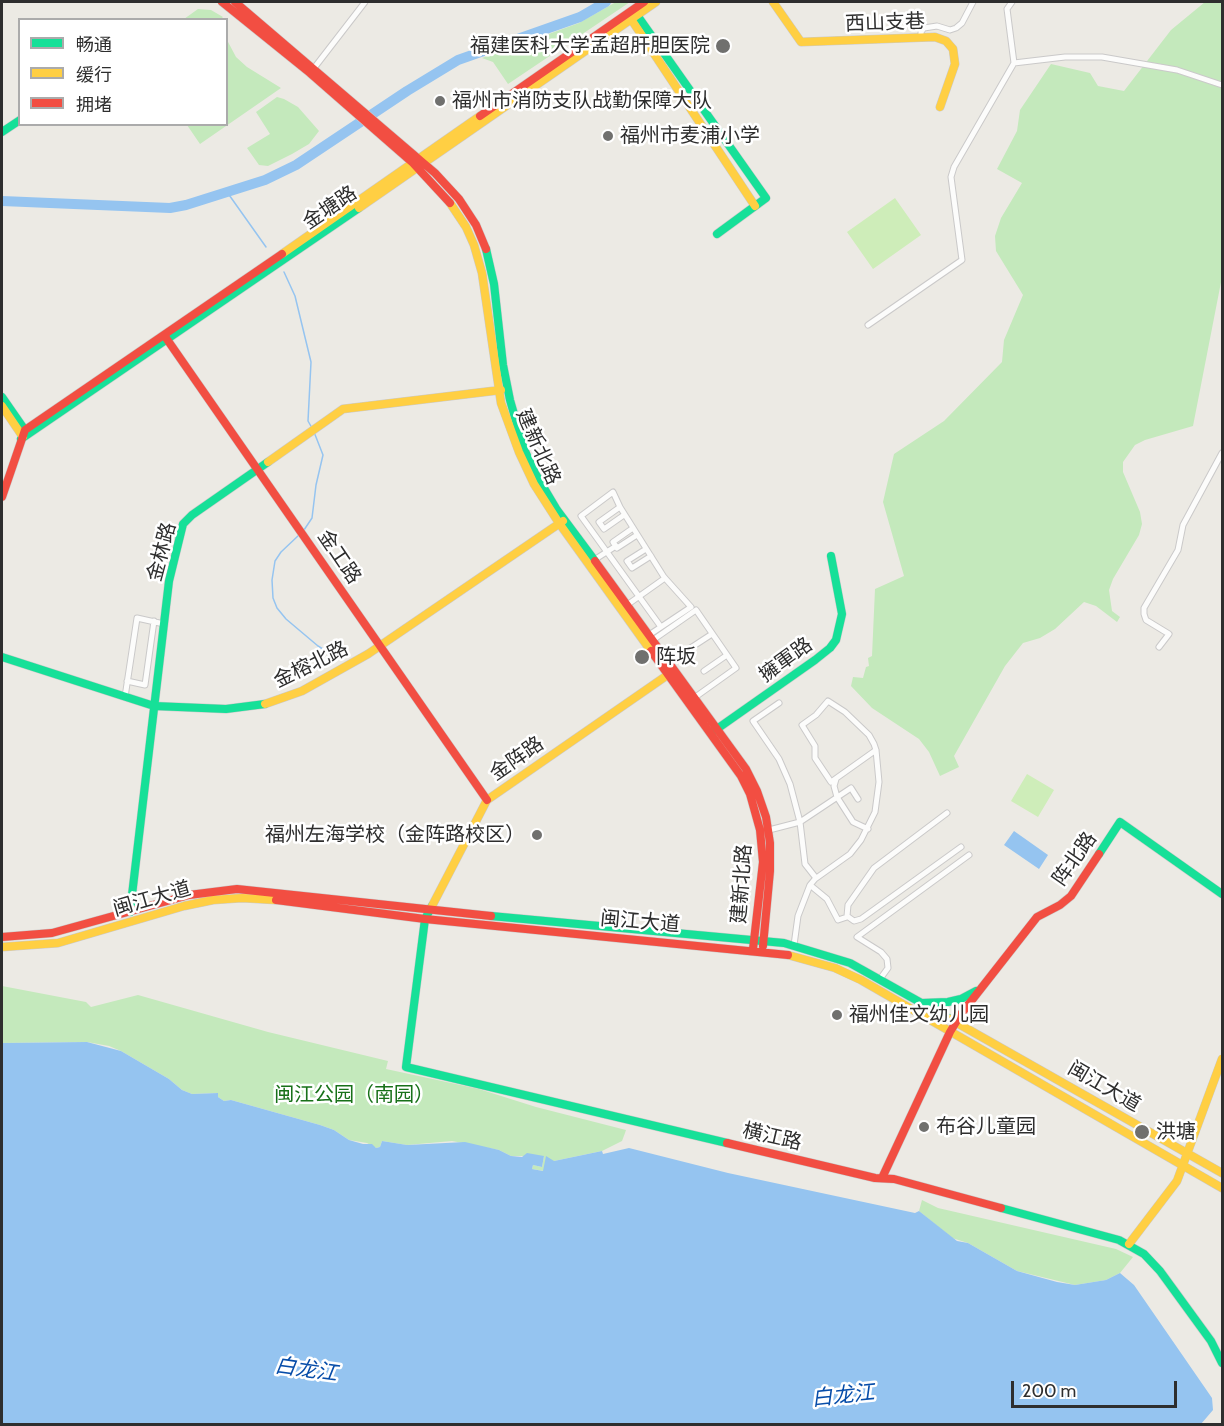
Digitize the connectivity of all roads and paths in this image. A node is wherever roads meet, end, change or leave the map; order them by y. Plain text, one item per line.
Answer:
1 (222, 2) edge
2 (235, 2) edge
3 (365, 2) edge
4 (644, 2) edge
5 (656, 2) edge
6 (773, 2) edge
7 (973, 2) edge
8 (1012, 2) edge
9 (634, 17) junction
10 (921, 37) junction
11 (1014, 63) junction
12 (312, 71) junction
13 (1222, 85) edge
14 (940, 107) dead end
15 (18, 121) edge
16 (2, 132) edge
17 (419, 163) junction
18 (754, 206) junction
19 (717, 234) dead end
20 (868, 325) dead end
21 (165, 337) junction
22 (507, 389) junction
23 (498, 390) junction
24 (2, 396) edge
25 (2, 406) edge
26 (24, 436) junction
27 (1222, 453) edge
28 (257, 468) junction
29 (2, 497) edge
30 (620, 507) junction
31 (624, 515) junction
32 (562, 522) junction
33 (633, 528) junction
34 (637, 535) junction
35 (616, 546) junction
36 (646, 549) junction
37 (607, 552) junction
38 (651, 556) junction
39 (831, 556) dead end
40 (594, 560) junction
41 (665, 578) junction
42 (639, 596) junction
43 (627, 605) junction
44 (154, 621) junction
45 (164, 624) junction
46 (661, 627) junction
47 (712, 634) junction
48 (651, 638) junction
49 (380, 646) junction
50 (1159, 647) dead end
51 (689, 649) dead end
52 (727, 655) junction
53 (2, 657) edge
54 (704, 671) dead end
55 (669, 674) junction
56 (127, 681) junction
57 (125, 697) junction
58 (694, 698) junction
59 (779, 703) dead end
60 (154, 706) junction
61 (714, 731) junction
62 (876, 750) junction
63 (836, 778) junction
64 (837, 797) junction
65 (858, 799) dead end
66 (487, 800) junction
67 (947, 813) dead end
68 (800, 822) junction
69 (868, 829) junction
70 (769, 830) junction
71 (961, 847) dead end
72 (969, 855) dead end
73 (816, 878) junction
74 (810, 885) junction
75 (1222, 894) edge
76 (429, 910) junction
77 (130, 912) junction
78 (848, 917) junction
79 (425, 920) junction
80 (2, 937) edge
81 (759, 940) junction
82 (794, 945) junction
83 (2, 947) edge
84 (753, 949) junction
85 (762, 950) junction
86 (880, 979) junction
87 (982, 987) junction
88 (921, 1003) junction
89 (956, 1022) junction
90 (950, 1032) junction
91 (1222, 1059) edge
92 (405, 1067) joint
93 (1188, 1154) junction
94 (1183, 1166) junction
95 (1222, 1174) edge
96 (882, 1178) junction
97 (1222, 1188) edge
98 (1129, 1244) junction
99 (1222, 1363) edge

1 - 12 main road, 建新北路
2 - 12 main road, 建新北路
3 - 12 street
4 - 17 main road, 金塘路
5 - 9 main road, 金塘路
6 - 10 main road, 西山支巷
7 - 10 street
8 - 11 street
9 - 17 main road, 金塘路
9 - 18 main road
9 - 18 main road
10 - 14 main road, 西山支巷
11 - 13 street
11 - 20 street
12 - 17 main road, 建新北路
15 - 16 main road
17 - 21 main road, 金塘路
17 - 22 main road, 建新北路
17 - 23 main road, 建新北路
18 - 19 main road
21 - 26 main road, 金塘路
21 - 28 main road, 金工路
22 - 23 main road, 金林路
22 - 32 main road, 建新北路
23 - 28 main road, 金林路
23 - 32 main road, 建新北路
24 - 26 main road
25 - 26 main road
26 - 29 main road
27 - 50 street
28 - 45 main road, 金林路
28 - 49 main road, 金工路
30 - 31 street
30 - 31 street
30 - 37 street
31 - 33 street
32 - 40 main road, 建新北路
32 - 49 main road, 金榕北路
32 - 55 main road, 建新北路
33 - 34 street
33 - 35 street
34 - 35 street
34 - 36 street
35 - 37 street
36 - 38 street
36 - 38 street
37 - 40 street
37 - 42 street
38 - 41 street
39 - 61 main road, 擁軍路
40 - 43 main road, 建新北路
41 - 42 street
41 - 46 street
42 - 43 street
42 - 46 street
43 - 48 main road, 建新北路
44 - 45 street
44 - 56 street
44 - 56 street
45 - 60 main road, 金林路
46 - 48 street
47 - 48 street
47 - 51 street
47 - 52 street
48 - 58 main road, 建新北路
49 - 60 main road, 金榕北路
49 - 66 main road, 金工路
52 - 54 street
52 - 58 street
53 - 57 main road, 金榕北路
55 - 61 main road, 建新北路
55 - 66 main road, 金阵路
56 - 57 street
57 - 60 main road, 金榕北路
58 - 61 main road, 建新北路
59 - 68 street
60 - 77 main road, 金林路
61 - 70 main road, 建新北路
61 - 81 main road, 建新北路
62 - 63 street
62 - 63 street
62 - 69 street
63 - 64 street
64 - 65 street
64 - 68 street
64 - 69 street
66 - 76 main road, 金阵路
67 - 78 street
68 - 70 street
68 - 73 street
69 - 73 street
70 - 81 main road, 建新北路
71 - 78 street
72 - 86 street
73 - 74 street
74 - 78 street
74 - 82 street
75 - 87 main road, 阵北路
76 - 77 main road, 闽江大道
76 - 79 main road, 金阵路
76 - 81 main road, 闽江大道
77 - 80 main road, 闽江大道
79 - 83 main road, 闽江大道
79 - 84 main road, 闽江大道
79 - 92 main road, 金阵路
81 - 82 main road, 闽江大道
81 - 84 main road, 建新北路
81 - 85 main road, 建新北路
82 - 86 main road, 闽江大道
84 - 85 main road, 闽江大道
85 - 90 main road, 闽江大道
86 - 88 main road, 闽江大道
87 - 88 main road
87 - 89 main road, 阵北路
88 - 89 main road, 闽江大道
89 - 90 main road, 阵北路
89 - 93 main road, 闽江大道
90 - 94 main road, 闽江大道
90 - 96 main road, 阵北路
91 - 93 main road
92 - 96 main road, 横江路
93 - 94 main road
93 - 95 main road, 闽江大道
94 - 97 main road, 闽江大道
94 - 98 main road
96 - 98 main road, 横江路
98 - 99 main road, 横江路

